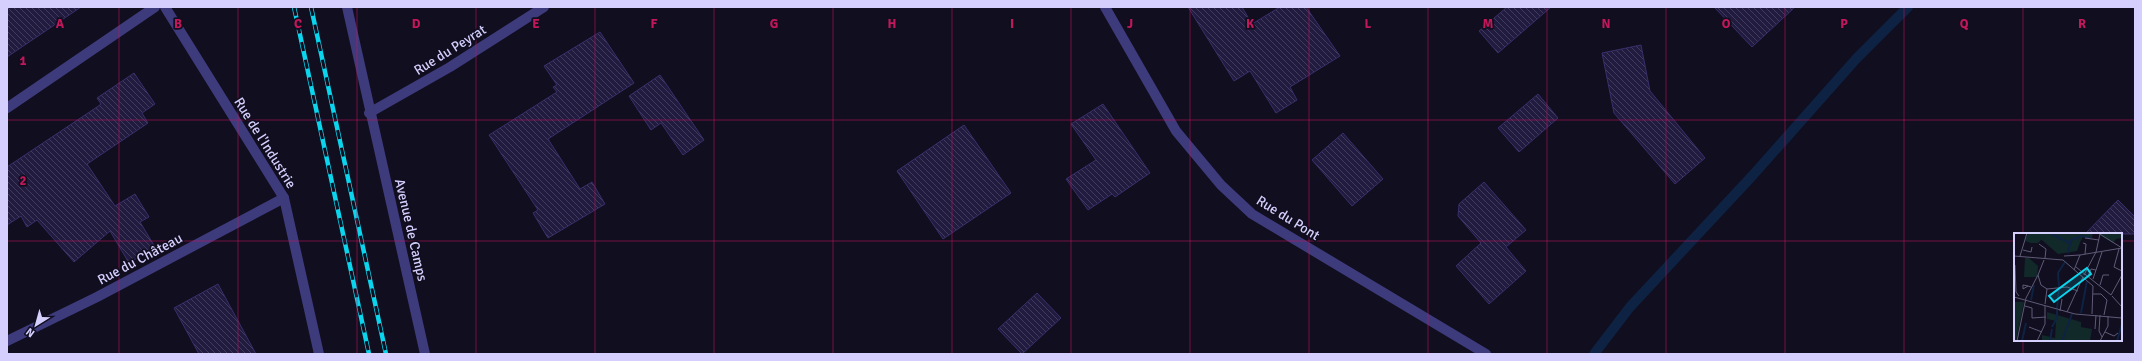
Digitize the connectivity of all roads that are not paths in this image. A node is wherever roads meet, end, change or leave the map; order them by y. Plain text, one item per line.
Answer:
1 (156, 7) edge
2 (164, 7) edge
3 (347, 7) edge
4 (544, 7) edge
5 (1105, 7) edge
6 (7, 108) edge
7 (369, 113) junction
8 (284, 198) junction
9 (7, 341) edge
10 (319, 354) edge
11 (425, 354) edge
12 (1486, 354) edge

1 - 6 street
2 - 8 street, Rue de l'Industrie
3 - 7 street, Avenue de Camps
4 - 7 street, Rue du Peyrat
5 - 12 street, Rue du Pont
7 - 11 street, Avenue de Camps
8 - 9 street, Rue du Château
8 - 10 street, Rue de l'Industrie

